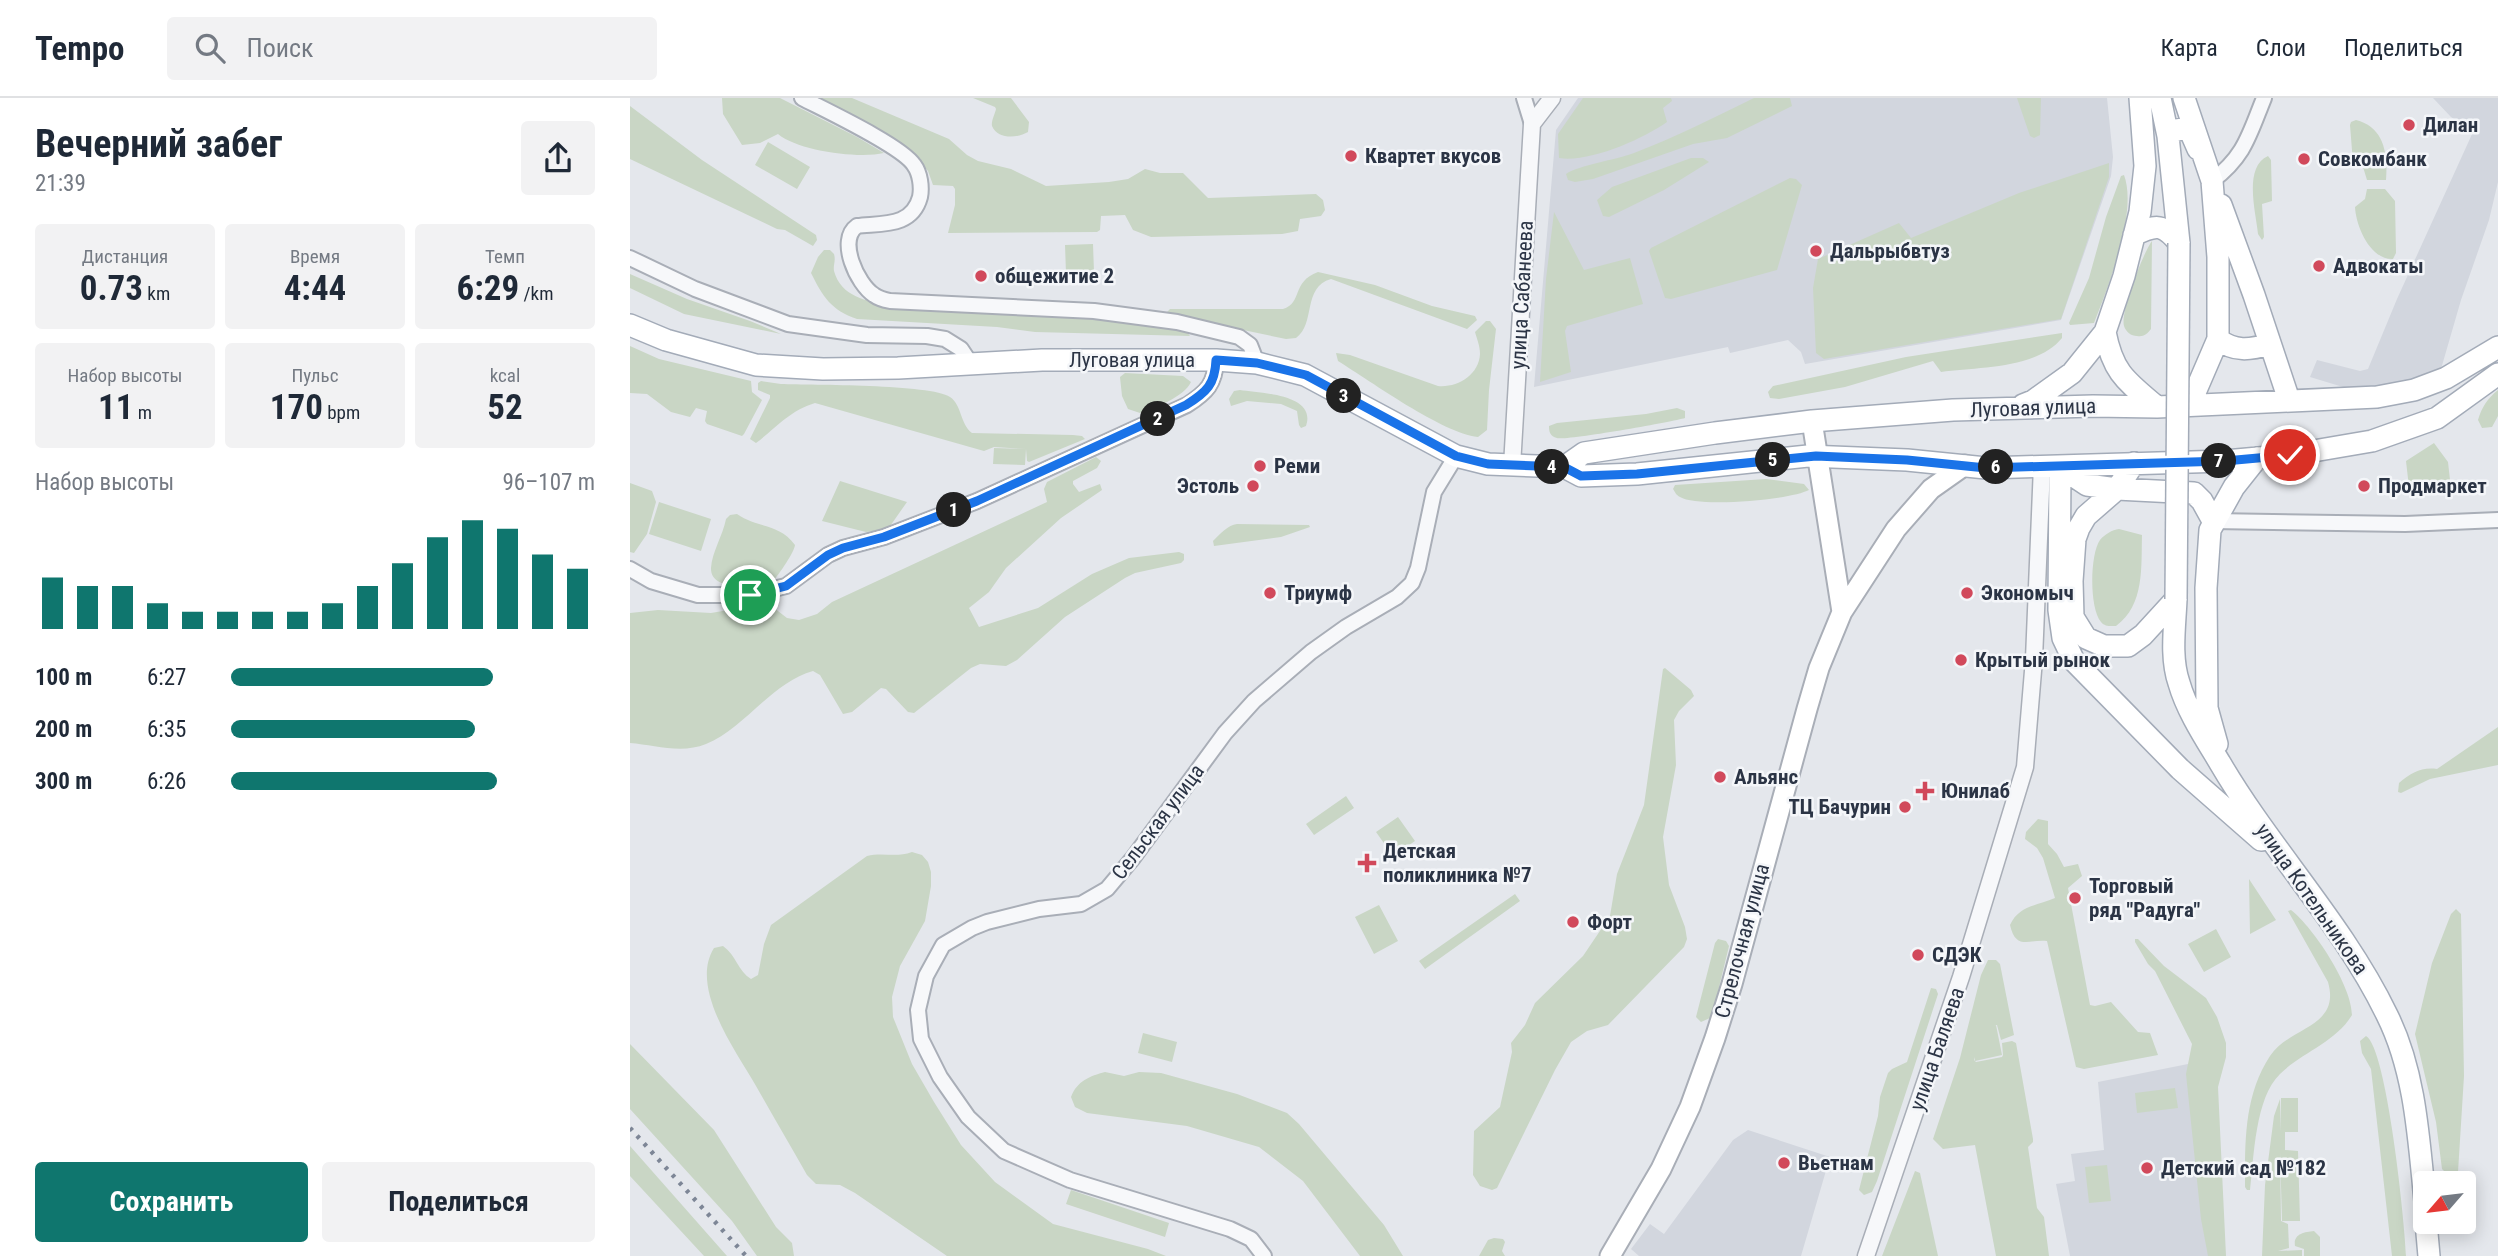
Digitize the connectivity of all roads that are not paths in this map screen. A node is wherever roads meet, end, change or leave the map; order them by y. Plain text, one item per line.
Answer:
1 (802, 98) edge
2 (1524, 98) edge
3 (1552, 98) edge
4 (2140, 98) edge
5 (2160, 98) edge
6 (2184, 98) edge
7 (2264, 98) edge
8 (1532, 124) junction
9 (2168, 136) junction
10 (2212, 181) junction
11 (2134, 235) junction
12 (2179, 243) junction
13 (630, 258) edge
14 (630, 325) edge
15 (2105, 332) junction
16 (2218, 339) junction
17 (2270, 344) junction
18 (2498, 347) edge
19 (1216, 360) junction
20 (1257, 363) junction
21 (971, 364) junction
22 (2498, 374) edge
23 (2289, 400) junction
24 (2190, 404) junction
25 (2018, 407) junction
26 (2157, 407) junction
27 (1812, 421) junction
28 (1456, 456) junction
29 (1816, 456) junction
30 (2257, 458) junction
31 (2134, 463) junction
32 (1965, 465) junction
33 (1512, 466) junction
34 (2051, 466) junction
35 (1564, 467) junction
36 (2117, 489) junction
37 (2498, 520) edge
38 (2213, 521) junction
39 (630, 569) edge
40 (2176, 599) junction
41 (1842, 612) junction
42 (2174, 663) junction
43 (2206, 666) junction
44 (2225, 773) junction
45 (2284, 860) junction
46 (2422, 1171) edge
47 (2427, 1234) edge
48 (1264, 1256) edge
49 (1610, 1256) edge
50 (1866, 1256) edge
51 (2429, 1256) edge

1 - 20 street
2 - 8 street, улица Сабанеева
3 - 8 street
4 - 11 main road
5 - 9 main road, улица Котельникова
6 - 10 main road
7 - 10 street
8 - 33 street, улица Сабанеева
9 - 10 main road
9 - 12 main road, улица Котельникова
10 - 16 main road
10 - 17 main road
11 - 12 main road
11 - 15 main road
12 - 40 main road, улица Котельникова, bridge
13 - 21 street
14 - 21 main road, Луговая улица
15 - 25 main road
15 - 26 main road
16 - 17 main road
16 - 24 main road
17 - 23 main road
18 - 23 main road, Луговая улица
19 - 20 main road, Луговая улица
19 - 21 main road, Луговая улица
19 - 39 street
20 - 28 main road, Луговая улица
22 - 30 main road, Луговая улица
23 - 24 main road, Луговая улица
24 - 26 main road, Луговая улица
25 - 26 main road, Луговая улица
25 - 27 main road, Луговая улица
27 - 29 main road
27 - 35 main road, Луговая улица
28 - 33 main road, Луговая улица
28 - 48 street, Сельская улица
29 - 32 main road, Луговая улица
29 - 35 main road, Луговая улица
29 - 41 main road
30 - 31 main road, Луговая улица
30 - 38 main road
31 - 34 main road, Луговая улица
31 - 36 main road
32 - 34 main road, Луговая улица
32 - 41 main road, Стрелочная улица
33 - 35 main road, Луговая улица
34 - 36 main road
34 - 45 main road
34 - 50 street, улица Баляева
36 - 38 main road
36 - 40 main road
37 - 38 street
38 - 43 main road
40 - 42 main road, улица Котельникова
41 - 49 main road, Стрелочная улица
42 - 43 main road
42 - 44 main road, улица Котельникова
43 - 44 main road
44 - 45 main road, улица Котельникова
45 - 46 main road, улица Котельникова
47 - 51 main road

